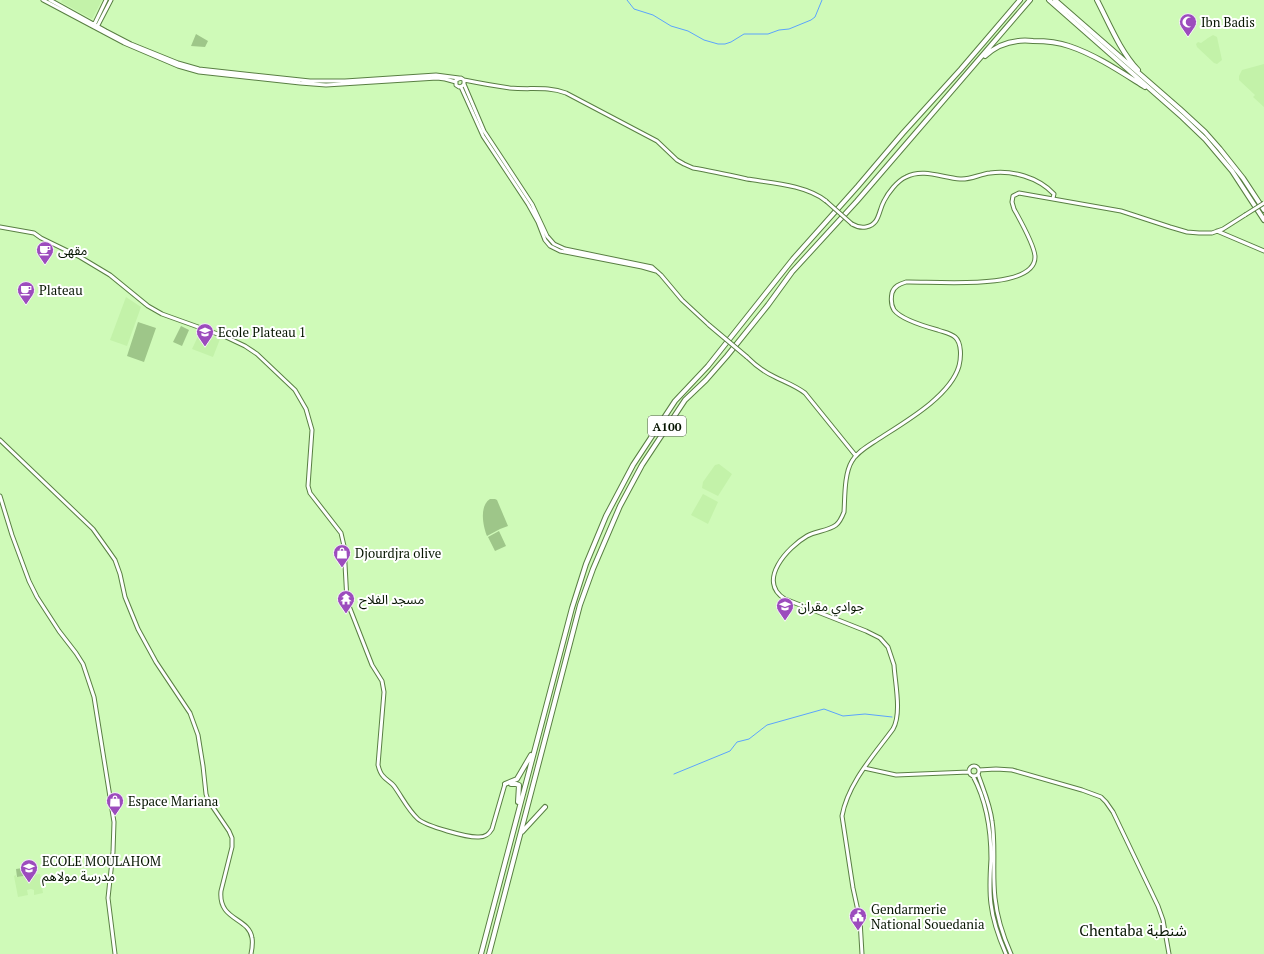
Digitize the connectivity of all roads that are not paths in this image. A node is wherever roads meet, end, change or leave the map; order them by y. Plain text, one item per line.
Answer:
1 (43, 0) edge
2 (50, 0) edge
3 (106, 0) edge
4 (111, 0) edge
5 (1020, 0) edge
6 (1030, 0) edge
7 (1049, 0) edge
8 (1054, 0) edge
9 (1097, 0) edge
10 (96, 26) junction
11 (968, 73) junction
12 (459, 78) junction
13 (456, 82) junction
14 (464, 82) junction
15 (461, 87) junction
16 (1154, 90) junction
17 (1053, 198) junction
18 (1264, 203) edge
19 (1264, 210) edge
20 (1264, 220) edge
21 (0, 227) edge
22 (1217, 232) junction
23 (1264, 250) edge
24 (658, 272) junction
25 (0, 440) edge
26 (856, 456) junction
27 (0, 496) edge
28 (534, 749) junction
29 (864, 768) junction
30 (969, 772) junction
31 (978, 772) junction
32 (973, 776) junction
33 (505, 784) junction
34 (544, 807) dead end
35 (518, 812) junction
36 (520, 834) junction
37 (115, 954) edge
38 (251, 954) edge
39 (481, 954) edge
40 (489, 954) edge
41 (862, 954) edge
42 (1006, 954) edge
43 (1011, 954) edge
44 (1169, 954) edge

1 - 13 main road
2 - 10 main road
3 - 10 main road
4 - 10 main road
5 - 28 highway, A100
6 - 11 highway, A100
7 - 16 highway
8 - 16 highway
9 - 16 highway
10 - 12 main road
11 - 16 highway
11 - 36 highway, A100
12 - 13 main road
12 - 14 main road
13 - 15 main road
14 - 15 main road
14 - 17 main road, bridge
14 - 24 main road
15 - 24 main road
16 - 19 highway
16 - 20 highway
17 - 22 main road
17 - 26 main road
18 - 22 main road, bridge
21 - 33 main road
22 - 23 main road
24 - 26 main road, bridge
25 - 38 main road
26 - 29 main road
27 - 37 main road
28 - 33 highway
28 - 35 highway, A100
29 - 30 main road
29 - 41 main road
30 - 31 main road
30 - 32 main road
31 - 32 main road
31 - 43 main road
31 - 44 main road
32 - 42 main road
33 - 35 highway
34 - 36 highway
35 - 39 highway, A100
36 - 40 highway, A100

